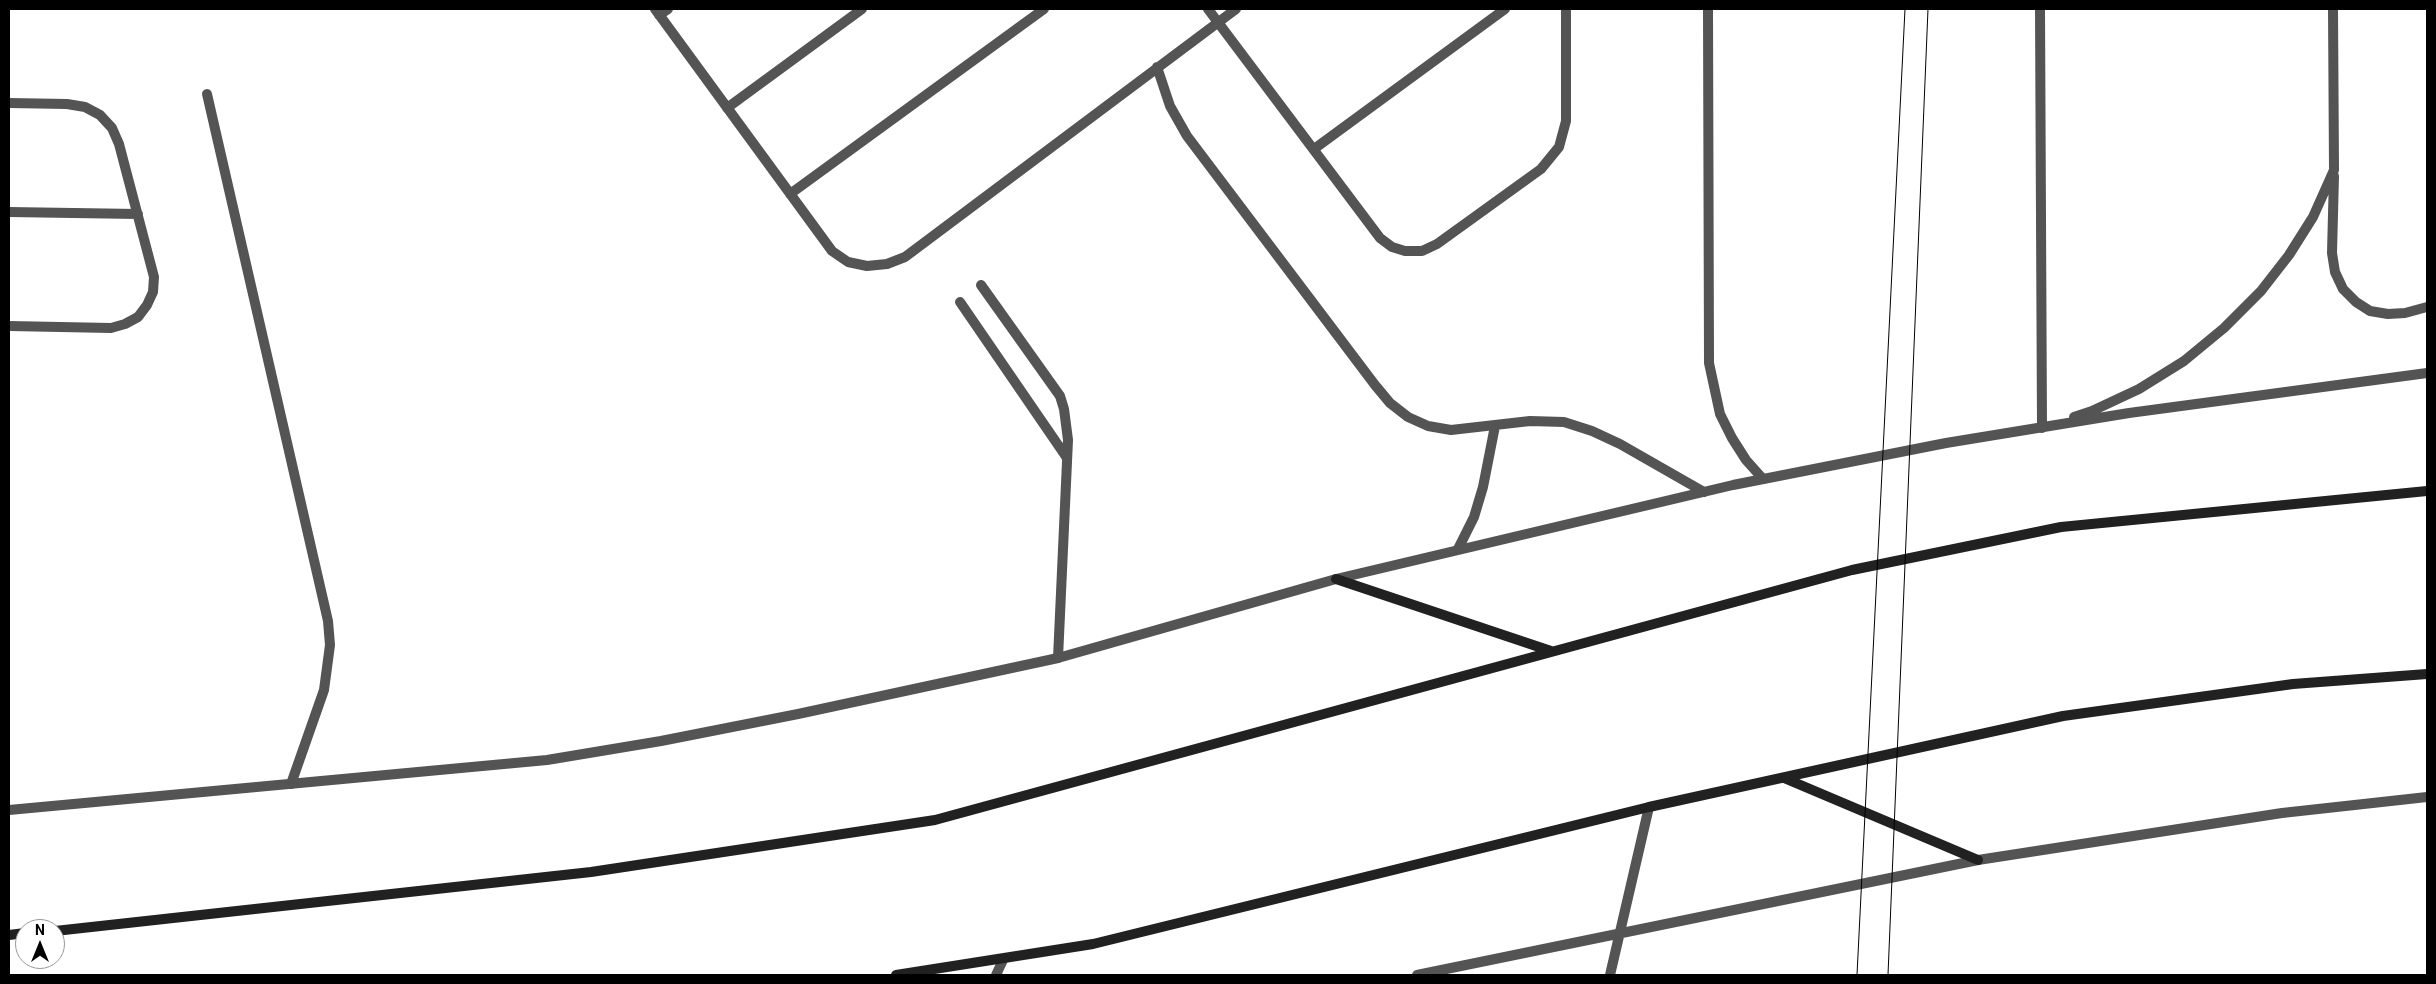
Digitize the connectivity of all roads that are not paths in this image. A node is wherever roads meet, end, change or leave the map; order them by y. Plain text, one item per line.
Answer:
1 (668, 9) edge
2 (862, 9) edge
3 (1044, 9) edge
4 (1208, 9) edge
5 (1236, 9) edge
6 (1505, 9) edge
7 (1566, 9) edge
8 (1708, 9) edge
9 (2040, 9) edge
10 (2333, 9) edge
11 (657, 12) edge
12 (1218, 22) junction
13 (1157, 67) junction
14 (206, 94) dead end
15 (9, 103) edge
16 (727, 108) junction
17 (1314, 149) junction
18 (2334, 170) junction
19 (790, 194) junction
20 (9, 212) edge
21 (138, 214) junction
22 (982, 285) dead end
23 (960, 302) dead end
24 (2427, 307) edge
25 (9, 326) edge
26 (2427, 373) edge
27 (1495, 426) junction
28 (2042, 428) junction
29 (1067, 458) junction
30 (1763, 479) junction
31 (2427, 490) edge
32 (1704, 492) junction
33 (1458, 549) junction
34 (1336, 579) junction
35 (1551, 651) junction
36 (1058, 658) junction
37 (2427, 674) edge
38 (1784, 778) junction
39 (291, 784) junction
40 (2427, 797) edge
41 (1649, 807) junction
42 (9, 810) edge
43 (1978, 860) junction
44 (65, 930) edge
45 (1618, 934) junction
46 (1003, 960) junction
47 (896, 975) edge
48 (996, 975) edge
49 (1417, 975) edge
50 (1610, 975) edge

1 - 11 street
2 - 16 street
3 - 19 street
4 - 12 street
5 - 12 street
6 - 17 street
7 - 17 street
8 - 30 street
9 - 28 street
10 - 18 street
11 - 16 street
12 - 13 street
12 - 17 street
13 - 19 street
13 - 27 street
14 - 39 street
15 - 21 street
16 - 19 street
18 - 24 street
18 - 28 street
20 - 21 street
21 - 25 street
22 - 29 street
23 - 29 street
26 - 28 street
27 - 32 street
27 - 33 street
28 - 30 street
29 - 36 street
30 - 32 street
31 - 35 main road
32 - 33 street
33 - 34 street
34 - 35 main road
34 - 36 street
35 - 44 main road
36 - 39 street
37 - 38 main road
38 - 41 main road
38 - 43 main road
39 - 42 street
40 - 43 street
41 - 45 street
41 - 46 main road
43 - 45 street
45 - 49 street
45 - 50 street
46 - 47 main road
46 - 48 street

